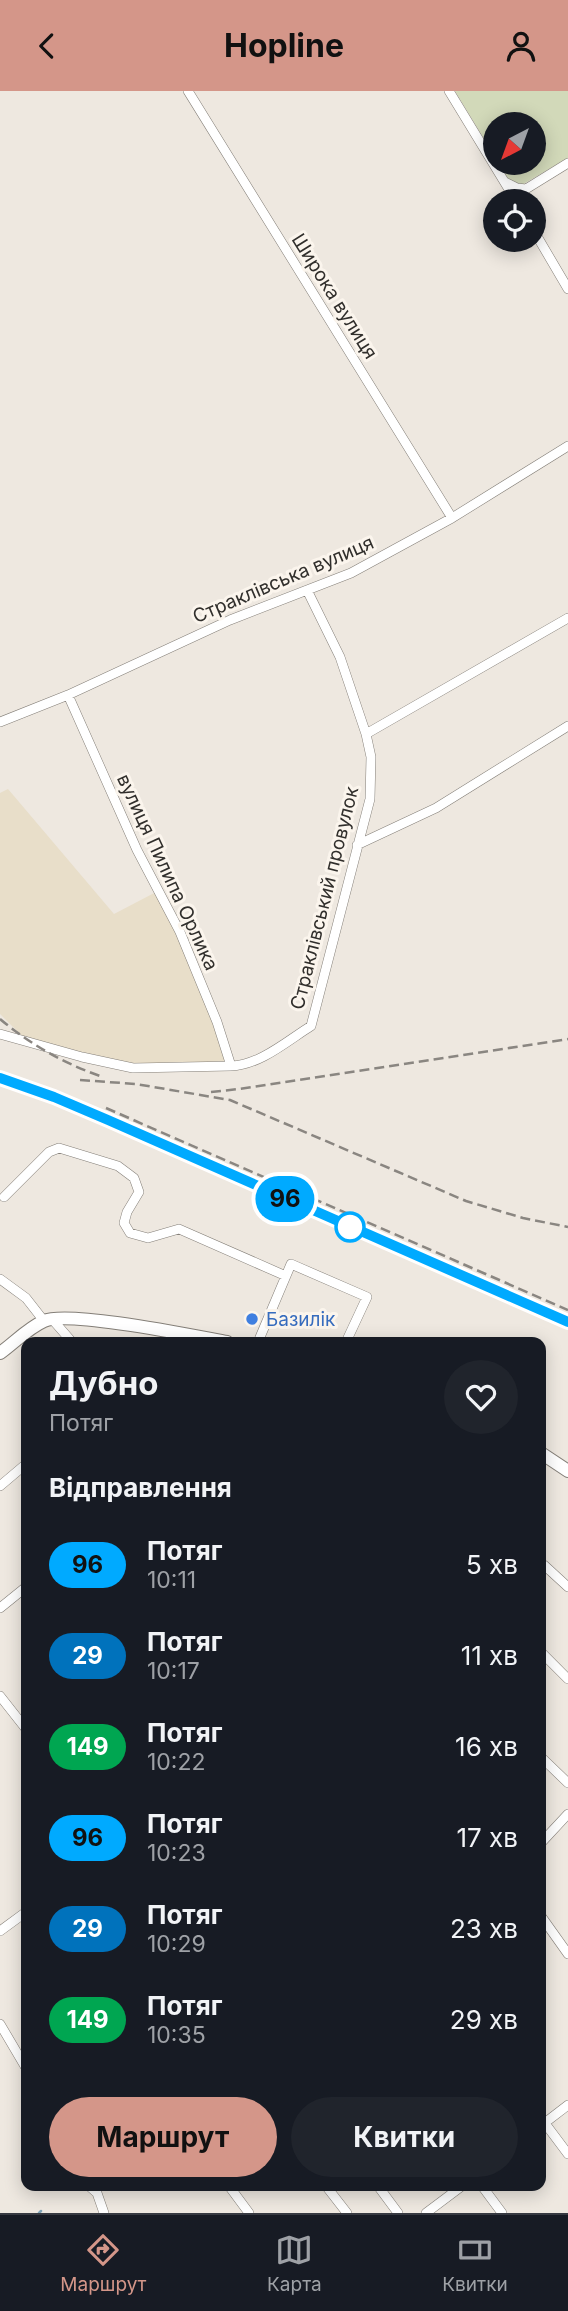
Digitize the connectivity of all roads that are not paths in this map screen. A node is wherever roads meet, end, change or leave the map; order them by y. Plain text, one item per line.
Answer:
1 (188, 91) edge
2 (449, 91) edge
3 (568, 163) edge
4 (504, 181) junction
5 (509, 189) edge
6 (546, 251) edge
7 (568, 289) edge
8 (568, 446) edge
9 (452, 519) junction
10 (307, 590) junction
11 (568, 618) edge
12 (68, 695) junction
13 (0, 722) edge
14 (567, 728) edge
15 (366, 734) junction
16 (357, 845) junction
17 (0, 1034) edge
18 (231, 1066) junction
19 (4, 1197) dead end
20 (286, 1276) junction
21 (0, 1279) edge
22 (48, 1320) junction
23 (23, 1337) edge
24 (67, 1337) edge
25 (196, 1337) edge
26 (260, 1337) edge
27 (348, 1337) edge
28 (21, 1339) edge
29 (0, 1353) edge
30 (546, 1456) edge
31 (21, 1468) edge
32 (568, 1471) edge
33 (0, 1486) edge
34 (546, 1570) edge
35 (568, 1587) edge
36 (21, 1591) edge
37 (0, 1608) edge
38 (546, 1657) edge
39 (568, 1679) edge
40 (0, 1696) edge
41 (21, 1723) edge
42 (546, 1761) edge
43 (568, 1783) edge
44 (568, 1814) edge
45 (546, 1838) edge
46 (21, 1916) edge
47 (546, 1923) edge
48 (0, 1931) edge
49 (568, 1954) edge
50 (0, 2024) edge
51 (21, 2060) edge
52 (568, 2105) edge
53 (546, 2119) edge
54 (546, 2127) edge
55 (568, 2154) edge
56 (95, 2191) edge
57 (233, 2191) edge
58 (330, 2191) edge
59 (382, 2191) edge
60 (455, 2191) edge
61 (486, 2191) edge
62 (104, 2213) edge
63 (248, 2213) edge
64 (346, 2213) edge
65 (398, 2213) edge
66 (426, 2213) edge
67 (502, 2213) edge

1 - 9 street, Широка вулиця
2 - 4 street
3 - 4 street
4 - 5 street
6 - 7 street
8 - 9 street, Страклівська вулиця
9 - 10 street, Страклівська вулиця
10 - 12 street, Страклівська вулиця
10 - 15 street, Страклівський провулок
11 - 15 street
12 - 13 street, Страклівська вулиця
12 - 18 street, вулиця Пилипа Орлика
14 - 16 street
15 - 16 street, Страклівський провулок
16 - 18 street, Страклівський провулок
17 - 18 street, Страклівський провулок
19 - 20 street
20 - 26 street
20 - 27 street
21 - 22 street
22 - 23 main road
22 - 24 street
22 - 25 main road
28 - 29 main road
30 - 32 main road
31 - 33 street
34 - 35 street
36 - 37 street
38 - 39 street
40 - 41 street
42 - 43 street
44 - 45 street
46 - 48 street
47 - 49 street
50 - 51 street
52 - 53 street
54 - 55 street
56 - 62 street
57 - 63 street
58 - 64 street
59 - 65 street
60 - 66 street
61 - 67 street

